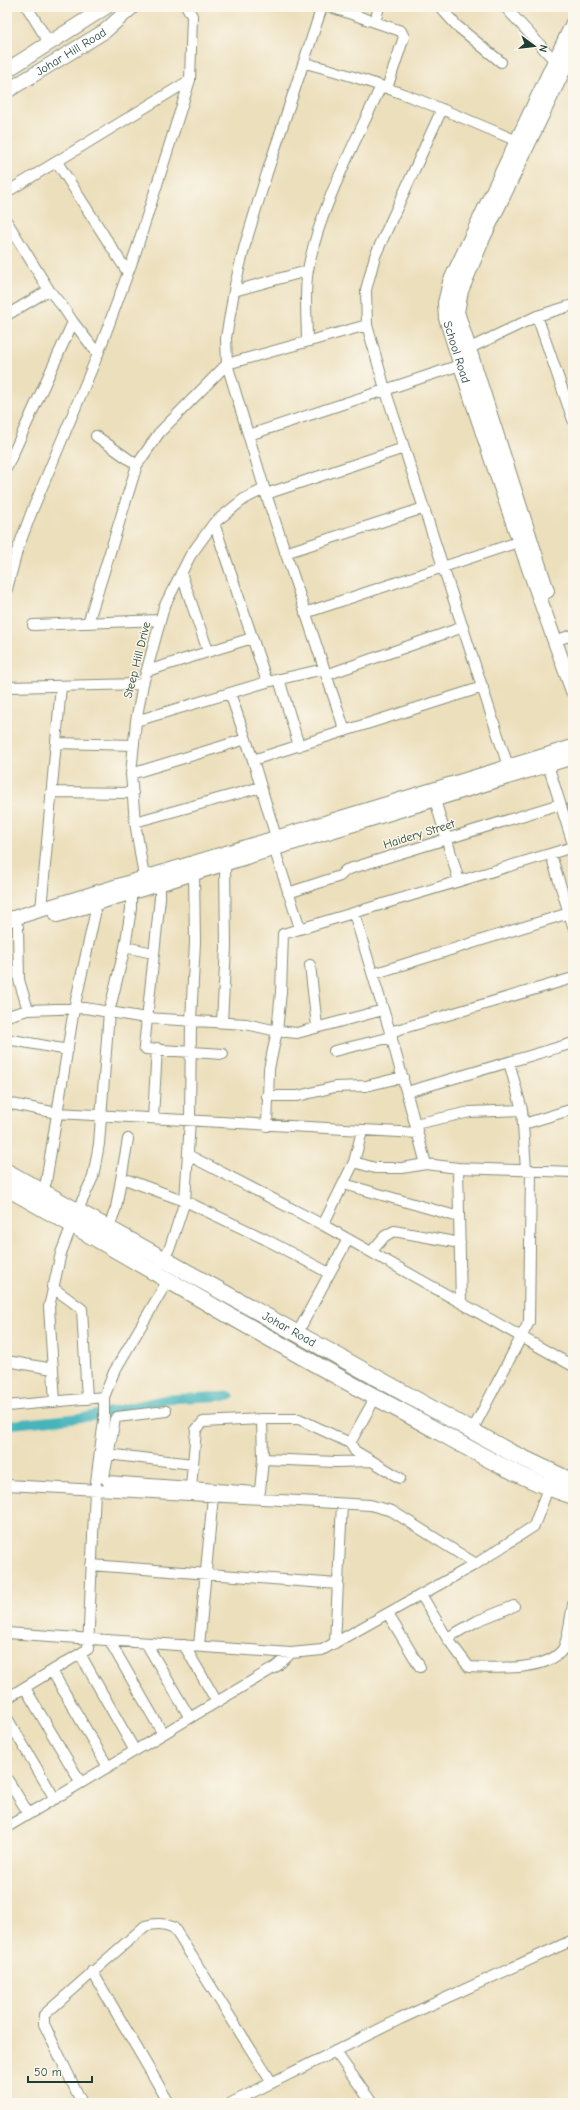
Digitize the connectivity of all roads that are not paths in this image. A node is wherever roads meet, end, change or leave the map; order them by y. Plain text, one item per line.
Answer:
1 (27, 7) edge
2 (106, 7) edge
3 (132, 7) edge
4 (187, 7) edge
5 (322, 7) edge
6 (331, 7) edge
7 (379, 7) edge
8 (440, 7) edge
9 (506, 7) edge
10 (375, 22) junction
11 (573, 23) edge
12 (50, 44) junction
13 (573, 50) edge
14 (555, 61) junction
15 (501, 62) dead end
16 (305, 63) junction
17 (7, 70) edge
18 (190, 80) junction
19 (384, 87) junction
20 (7, 91) edge
21 (442, 109) junction
22 (517, 141) junction
23 (57, 162) junction
24 (7, 192) edge
25 (7, 222) edge
26 (463, 269) junction
27 (307, 271) junction
28 (128, 273) junction
29 (49, 290) junction
30 (234, 291) junction
31 (573, 305) edge
32 (7, 315) edge
33 (537, 316) junction
34 (73, 322) junction
35 (367, 325) junction
36 (307, 341) junction
37 (468, 349) junction
38 (98, 354) junction
39 (227, 364) junction
40 (460, 365) junction
41 (385, 389) junction
42 (573, 420) edge
43 (249, 435) junction
44 (96, 436) dead end
45 (404, 448) junction
46 (8, 463) edge
47 (137, 465) junction
48 (265, 491) junction
49 (424, 508) junction
50 (214, 523) junction
51 (518, 542) junction
52 (286, 553) junction
53 (444, 568) junction
54 (181, 573) junction
55 (536, 575) junction
56 (7, 589) edge
57 (305, 613) junction
58 (160, 620) junction
59 (88, 623) junction
60 (33, 625) dead end
61 (463, 627) junction
62 (568, 636) edge
63 (252, 638) junction
64 (208, 651) junction
65 (573, 668) edge
66 (147, 670) junction
67 (325, 672) junction
68 (279, 679) junction
69 (267, 682) junction
70 (143, 684) junction
71 (61, 686) junction
72 (7, 687) edge
73 (483, 687) junction
74 (573, 691) edge
75 (230, 693) junction
76 (136, 721) junction
77 (345, 731) junction
78 (246, 739) junction
79 (56, 743) junction
80 (134, 745) junction
81 (299, 746) junction
82 (573, 747) edge
83 (573, 757) edge
84 (253, 760) junction
85 (552, 764) junction
86 (508, 766) junction
87 (573, 767) edge
88 (131, 774) junction
89 (261, 786) junction
90 (51, 792) junction
91 (133, 793) junction
92 (435, 800) junction
93 (560, 804) junction
94 (135, 822) junction
95 (447, 838) junction
96 (275, 843) junction
97 (573, 844) edge
98 (573, 847) edge
99 (551, 855) junction
100 (225, 863) junction
101 (194, 873) junction
102 (144, 877) junction
103 (459, 881) junction
104 (160, 884) junction
105 (131, 893) junction
106 (288, 893) junction
107 (94, 899) junction
108 (41, 910) junction
109 (354, 912) junction
110 (569, 914) junction
111 (11, 926) edge
112 (573, 926) edge
113 (300, 928) junction
114 (125, 948) junction
115 (153, 953) junction
116 (310, 965) dead end
117 (373, 974) junction
118 (573, 978) edge
119 (74, 1009) junction
120 (28, 1010) junction
121 (383, 1010) junction
122 (110, 1012) junction
123 (7, 1016) edge
124 (146, 1018) junction
125 (191, 1020) junction
126 (222, 1022) junction
127 (317, 1026) junction
128 (277, 1031) junction
129 (391, 1035) junction
130 (7, 1040) edge
131 (573, 1043) edge
132 (157, 1048) junction
133 (68, 1050) junction
134 (191, 1051) junction
135 (334, 1051) dead end
136 (223, 1054) dead end
137 (509, 1062) junction
138 (403, 1077) junction
139 (407, 1092) junction
140 (266, 1096) junction
141 (7, 1103) edge
142 (573, 1109) edge
143 (522, 1110) junction
144 (57, 1113) junction
145 (100, 1115) junction
146 (153, 1118) junction
147 (190, 1120) junction
148 (524, 1124) junction
149 (267, 1126) junction
150 (417, 1129) junction
151 (362, 1131) junction
152 (128, 1138) dead end
153 (188, 1156) junction
154 (354, 1162) junction
155 (426, 1164) junction
156 (458, 1168) junction
157 (528, 1170) junction
158 (7, 1172) edge
159 (573, 1172) edge
160 (122, 1178) junction
161 (344, 1184) junction
162 (7, 1188) edge
163 (42, 1192) junction
164 (184, 1201) junction
165 (459, 1217) junction
166 (75, 1218) junction
167 (323, 1225) junction
168 (108, 1229) junction
169 (348, 1239) junction
170 (460, 1243) junction
171 (371, 1252) junction
172 (162, 1271) junction
173 (329, 1273) junction
174 (52, 1287) junction
175 (462, 1303) junction
176 (297, 1334) junction
177 (522, 1337) junction
178 (7, 1361) edge
179 (573, 1366) edge
180 (53, 1369) junction
181 (375, 1398) junction
182 (87, 1399) junction
183 (104, 1401) junction
184 (55, 1402) junction
185 (7, 1406) edge
186 (166, 1411) dead end
187 (262, 1419) junction
188 (472, 1431) junction
189 (350, 1443) junction
190 (107, 1454) junction
191 (263, 1459) junction
192 (372, 1461) junction
193 (193, 1464) junction
194 (400, 1478) dead end
195 (573, 1482) edge
196 (7, 1485) edge
197 (191, 1487) junction
198 (548, 1488) junction
199 (95, 1490) junction
200 (213, 1496) junction
201 (573, 1496) edge
202 (342, 1504) junction
203 (476, 1564) junction
204 (92, 1565) junction
205 (206, 1574) junction
206 (338, 1584) junction
207 (422, 1596) junction
208 (573, 1604) edge
209 (514, 1606) dead end
210 (388, 1614) junction
211 (7, 1633) edge
212 (88, 1638) junction
213 (447, 1638) junction
214 (109, 1640) junction
215 (146, 1643) junction
216 (335, 1643) junction
217 (184, 1645) junction
218 (199, 1646) junction
219 (568, 1650) edge
220 (291, 1653) junction
221 (80, 1654) junction
222 (420, 1667) dead end
223 (52, 1671) junction
224 (25, 1688) junction
225 (7, 1698) edge
226 (217, 1702) junction
227 (7, 1718) edge
228 (190, 1718) junction
229 (163, 1734) junction
230 (136, 1751) junction
231 (108, 1767) junction
232 (7, 1779) edge
233 (81, 1783) junction
234 (54, 1799) junction
235 (29, 1814) junction
236 (7, 1827) edge
237 (573, 1940) edge
238 (92, 1971) junction
239 (335, 2051) junction
240 (272, 2083) junction
241 (82, 2103) edge
242 (169, 2103) edge
243 (231, 2103) edge
244 (372, 2103) edge

1 - 12 street
2 - 12 street, Johar Hill Road
3 - 20 street, Johar Hill Road
4 - 18 street
5 - 16 street
6 - 10 street
7 - 10 street
8 - 15 street
9 - 14 street
10 - 19 street
11 - 14 street, School Road
12 - 17 street, Johar Hill Road
13 - 26 street, School Road
14 - 22 street, School Road
16 - 19 street
16 - 30 street
18 - 23 street
18 - 28 street
19 - 21 street
19 - 27 street
21 - 22 street
21 - 35 street
22 - 26 street, School Road
23 - 24 street
23 - 28 street
25 - 29 street
26 - 37 street, School Road
26 - 40 street, School Road
27 - 30 street
27 - 36 street
28 - 38 street
29 - 32 street
29 - 34 street
30 - 39 street
31 - 33 street
33 - 37 street
33 - 42 street
34 - 38 street
34 - 46 street
35 - 36 street
35 - 41 street
36 - 39 street
37 - 55 street, School Road
38 - 56 street
39 - 43 street
39 - 47 street
40 - 41 street
40 - 51 street, School Road
41 - 43 street
41 - 45 street
43 - 48 street
44 - 47 street
45 - 48 street, Steep Hill Drive
45 - 49 street
47 - 59 street
48 - 50 street, Steep Hill Drive
48 - 52 street
49 - 52 street
49 - 53 street
50 - 54 street, Steep Hill Drive
50 - 63 street
51 - 53 street
51 - 55 street, School Road
52 - 57 street
53 - 57 street
53 - 61 street
54 - 58 street, Steep Hill Drive
54 - 64 street
55 - 62 street, School Road
55 - 74 street, School Road
57 - 67 street
58 - 59 street
58 - 66 street, Steep Hill Drive
59 - 60 street
61 - 67 street
61 - 73 street
62 - 65 street, School Road
63 - 64 street
63 - 69 street
64 - 66 street
66 - 70 street, Steep Hill Drive
67 - 68 street
67 - 77 street
68 - 69 street
68 - 81 street
69 - 75 street
70 - 71 street
70 - 76 street, Steep Hill Drive
71 - 72 street
71 - 79 street
73 - 77 street
73 - 86 street
75 - 76 street
75 - 78 street
76 - 80 street, Steep Hill Drive
77 - 81 street
78 - 84 street
78 - 88 street
79 - 80 street
79 - 90 street
80 - 88 street, Steep Hill Drive
81 - 84 street
82 - 86 street
83 - 85 street
84 - 89 street
85 - 87 street
85 - 92 street
85 - 93 street
86 - 96 street
88 - 91 street, Steep Hill Drive
89 - 94 street
89 - 96 street
90 - 91 street
90 - 108 street
91 - 94 street, Steep Hill Drive
92 - 95 street
92 - 96 street
93 - 95 street, Haidery Street
93 - 97 street
94 - 102 street, Steep Hill Drive
95 - 103 street
95 - 106 street, Haidery Street
96 - 100 street
96 - 102 street
96 - 106 street
98 - 99 street
99 - 103 street
99 - 110 street
100 - 101 street
100 - 126 street
101 - 104 street
101 - 125 street
102 - 107 street
103 - 109 street
104 - 105 street
104 - 115 street
105 - 107 street
105 - 114 street
106 - 113 street
107 - 108 street
107 - 111 street
107 - 119 street
108 - 111 street
109 - 113 street
109 - 117 street
110 - 112 street
110 - 117 street
111 - 120 street
113 - 128 street
114 - 115 street
114 - 122 street
115 - 124 street
116 - 127 street
117 - 121 street
118 - 129 street
119 - 120 street
119 - 122 street
119 - 133 street
120 - 123 street
121 - 127 street
121 - 129 street
122 - 124 street
122 - 145 street
124 - 125 street
124 - 132 street
125 - 126 street
125 - 134 street
126 - 128 street
127 - 128 street
128 - 140 street
129 - 135 street
129 - 138 street
130 - 133 street
131 - 137 street
132 - 134 street
132 - 146 street
133 - 144 street
134 - 136 street
134 - 147 street
137 - 139 street
137 - 143 street
138 - 139 street
138 - 140 street
139 - 150 street
140 - 149 street
141 - 144 street
142 - 148 street
143 - 148 street
143 - 150 street
144 - 145 street
144 - 163 street
145 - 146 street
145 - 166 street
146 - 147 street
147 - 149 street
147 - 153 street
148 - 157 street
149 - 151 street
150 - 151 street
150 - 155 street
151 - 154 street
152 - 160 street
153 - 164 street
153 - 167 street
154 - 155 street
154 - 161 street
155 - 156 street
156 - 157 street
156 - 165 street
157 - 159 street
157 - 177 street
158 - 163 main road, Johar Road
160 - 164 street
160 - 168 street
161 - 165 street
161 - 167 street
162 - 166 main road, Johar Road
163 - 166 main road, Johar Road
164 - 172 street
164 - 173 street
165 - 170 street
166 - 168 main road, Johar Road
166 - 172 main road, Johar Road
166 - 174 street
167 - 169 street
168 - 172 main road, Johar Road
169 - 171 street
169 - 173 street
170 - 171 street
170 - 175 street
171 - 175 street
172 - 176 main road, Johar Road
172 - 181 main road, Johar Road
172 - 183 street
173 - 176 street
174 - 180 street
174 - 182 street
175 - 177 street
176 - 188 main road, Johar Road
177 - 179 street
177 - 188 street
178 - 180 street
180 - 184 street
181 - 189 street
181 - 198 main road, Johar Road
182 - 183 street
182 - 184 street
183 - 199 street
184 - 185 street
186 - 190 street
187 - 189 street
187 - 191 street
187 - 193 street
188 - 195 main road, Johar Road
189 - 192 street
190 - 193 street
190 - 197 street
191 - 192 street
191 - 197 street
192 - 194 street
193 - 197 street
196 - 199 street
198 - 201 main road, Johar Road
198 - 203 street
199 - 200 street
199 - 204 street
200 - 202 street
200 - 205 street
202 - 203 street
202 - 206 street
203 - 207 street
204 - 205 street
204 - 212 street
205 - 206 street
205 - 218 street
206 - 216 street
207 - 210 street
207 - 213 street
208 - 219 street
209 - 213 street
210 - 216 street
210 - 222 street
211 - 212 street
212 - 214 street
212 - 221 street
213 - 219 street
214 - 215 street
214 - 229 street
215 - 217 street
215 - 228 street
216 - 220 street
217 - 218 street
217 - 226 street
218 - 220 street
220 - 226 street
221 - 223 street
221 - 230 street
223 - 224 street
223 - 231 street
224 - 225 street
224 - 233 street
226 - 228 street
227 - 234 street
228 - 229 street
229 - 230 street
230 - 231 street
231 - 233 street
232 - 235 street
233 - 234 street
234 - 235 street
235 - 236 street
237 - 239 street
238 - 240 street
238 - 241 street
238 - 242 street
239 - 240 street
239 - 244 street
240 - 243 street

